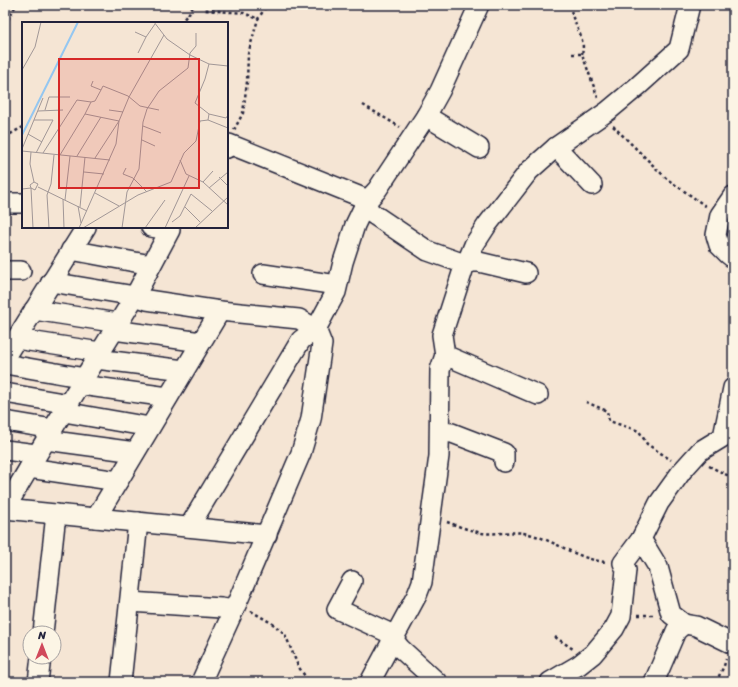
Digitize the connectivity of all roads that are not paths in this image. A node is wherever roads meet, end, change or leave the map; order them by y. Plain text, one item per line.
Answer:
1 (479, 5) edge
2 (690, 5) edge
3 (426, 116) junction
4 (228, 146) edge
5 (556, 147) junction
6 (479, 148) dead end
7 (592, 185) dead end
8 (5, 192) edge
9 (22, 192) edge
10 (733, 196) edge
11 (366, 202) junction
12 (5, 203) edge
13 (22, 203) edge
14 (85, 228) edge
15 (164, 228) edge
16 (176, 229) edge
17 (71, 250) junction
18 (733, 258) edge
19 (467, 262) junction
20 (151, 265) junction
21 (526, 273) dead end
22 (263, 274) dead end
23 (51, 282) junction
24 (337, 285) junction
25 (135, 296) junction
26 (34, 310) junction
27 (220, 311) junction
28 (116, 327) junction
29 (316, 329) junction
30 (16, 339) junction
31 (202, 342) junction
32 (98, 355) junction
33 (445, 355) junction
34 (5, 357) edge
35 (5, 364) edge
36 (184, 370) junction
37 (83, 381) junction
38 (733, 388) edge
39 (5, 393) edge
40 (538, 395) dead end
41 (168, 397) junction
42 (66, 408) junction
43 (5, 421) edge
44 (150, 427) junction
45 (440, 432) junction
46 (5, 450) edge
47 (135, 452) junction
48 (32, 458) edge
49 (504, 462) dead end
50 (118, 480) junction
51 (5, 509) edge
52 (56, 514) junction
53 (96, 518) junction
54 (138, 522) junction
55 (189, 526) junction
56 (267, 535) junction
57 (641, 539) junction
58 (352, 581) dead end
59 (130, 602) junction
60 (236, 607) junction
61 (678, 619) junction
62 (44, 625) edge
63 (393, 639) junction
64 (732, 644) edge
65 (40, 665) edge
66 (38, 682) edge
67 (122, 682) edge
68 (201, 682) edge
69 (370, 682) edge
70 (437, 682) edge
71 (550, 682) edge
72 (654, 682) edge

1 - 3 street
2 - 5 street
3 - 6 street
3 - 11 street
4 - 11 street
5 - 7 street
5 - 19 street
8 - 9 street
10 - 18 street
11 - 19 street
11 - 24 street
12 - 13 street
14 - 17 street
15 - 16 street
16 - 20 street
17 - 20 street
17 - 23 street
19 - 21 street
19 - 33 street
20 - 25 street
22 - 24 street
23 - 25 street
23 - 26 street
24 - 29 street
25 - 27 street
25 - 28 street
26 - 28 street
26 - 30 street
27 - 29 street
27 - 31 street
28 - 31 street
28 - 32 street
29 - 55 street
29 - 56 street
30 - 32 street
30 - 34 street
31 - 36 street
32 - 36 street
32 - 37 street
33 - 40 street
33 - 45 street
35 - 37 street
36 - 41 street
37 - 41 street
37 - 42 street
38 - 57 street
39 - 42 street
41 - 44 street
42 - 44 street
42 - 48 street
43 - 48 street
44 - 47 street
45 - 49 street
45 - 63 street
46 - 48 street
47 - 48 street
47 - 50 street
48 - 50 street
48 - 51 street
50 - 53 street
51 - 52 street
52 - 53 street
52 - 62 street
53 - 54 street
54 - 55 street
54 - 59 street
55 - 56 street
56 - 60 street
57 - 61 street
57 - 71 street
58 - 63 street
59 - 60 street
59 - 67 street
60 - 68 street
61 - 64 street
61 - 72 street
63 - 69 street
63 - 70 street
65 - 66 street

